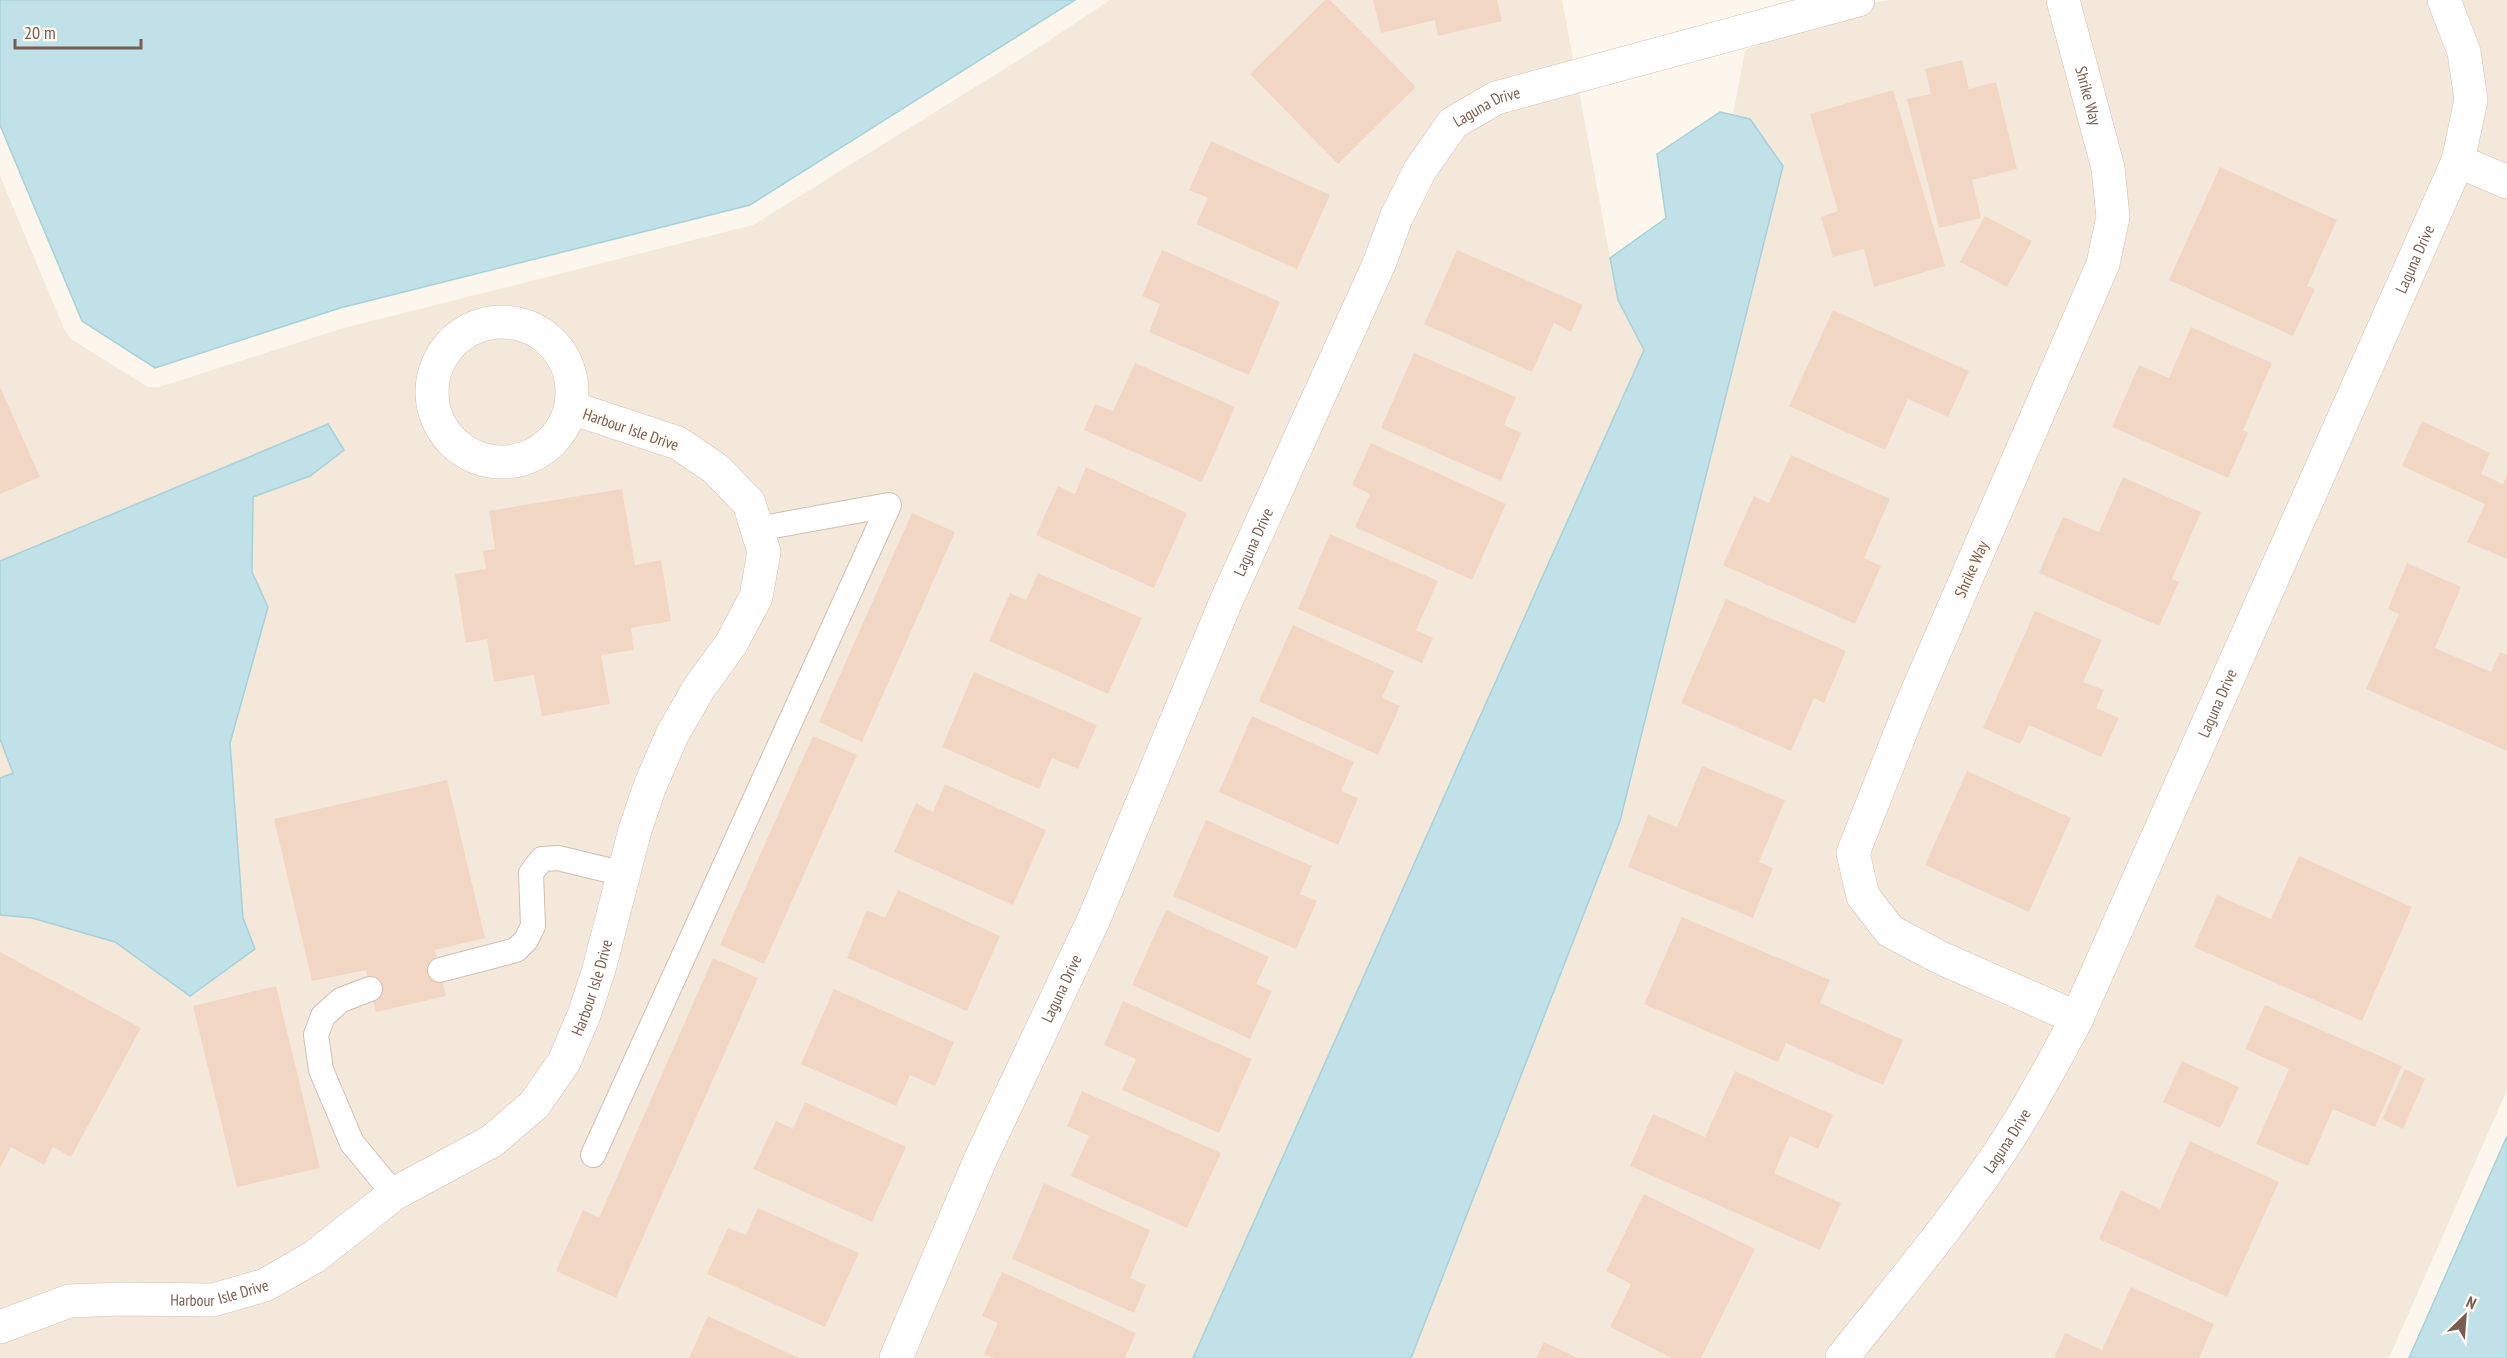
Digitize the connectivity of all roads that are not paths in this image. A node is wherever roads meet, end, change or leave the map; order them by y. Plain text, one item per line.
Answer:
1 (1858, 0) edge
2 (2063, 0) edge
3 (2444, 0) edge
4 (2458, 161) junction
5 (2507, 182) edge
6 (572, 408) junction
7 (757, 530) junction
8 (624, 874) junction
9 (440, 970) dead end
10 (370, 989) dead end
11 (2077, 1018) junction
12 (593, 1155) dead end
13 (394, 1194) junction
14 (0, 1327) edge
15 (896, 1358) edge
16 (1842, 1358) edge

1 - 15 street, Laguna Drive
2 - 11 street, Shrike Way
3 - 4 street, Laguna Drive
4 - 5 street
4 - 11 street, Laguna Drive
6 - 6 street, Harbour Isle Drive
6 - 7 street, Harbour Isle Drive
7 - 8 street, Harbour Isle Drive
7 - 12 lane
8 - 9 lane
8 - 13 street, Harbour Isle Drive
10 - 13 lane
11 - 16 street, Laguna Drive
13 - 14 street, Harbour Isle Drive

